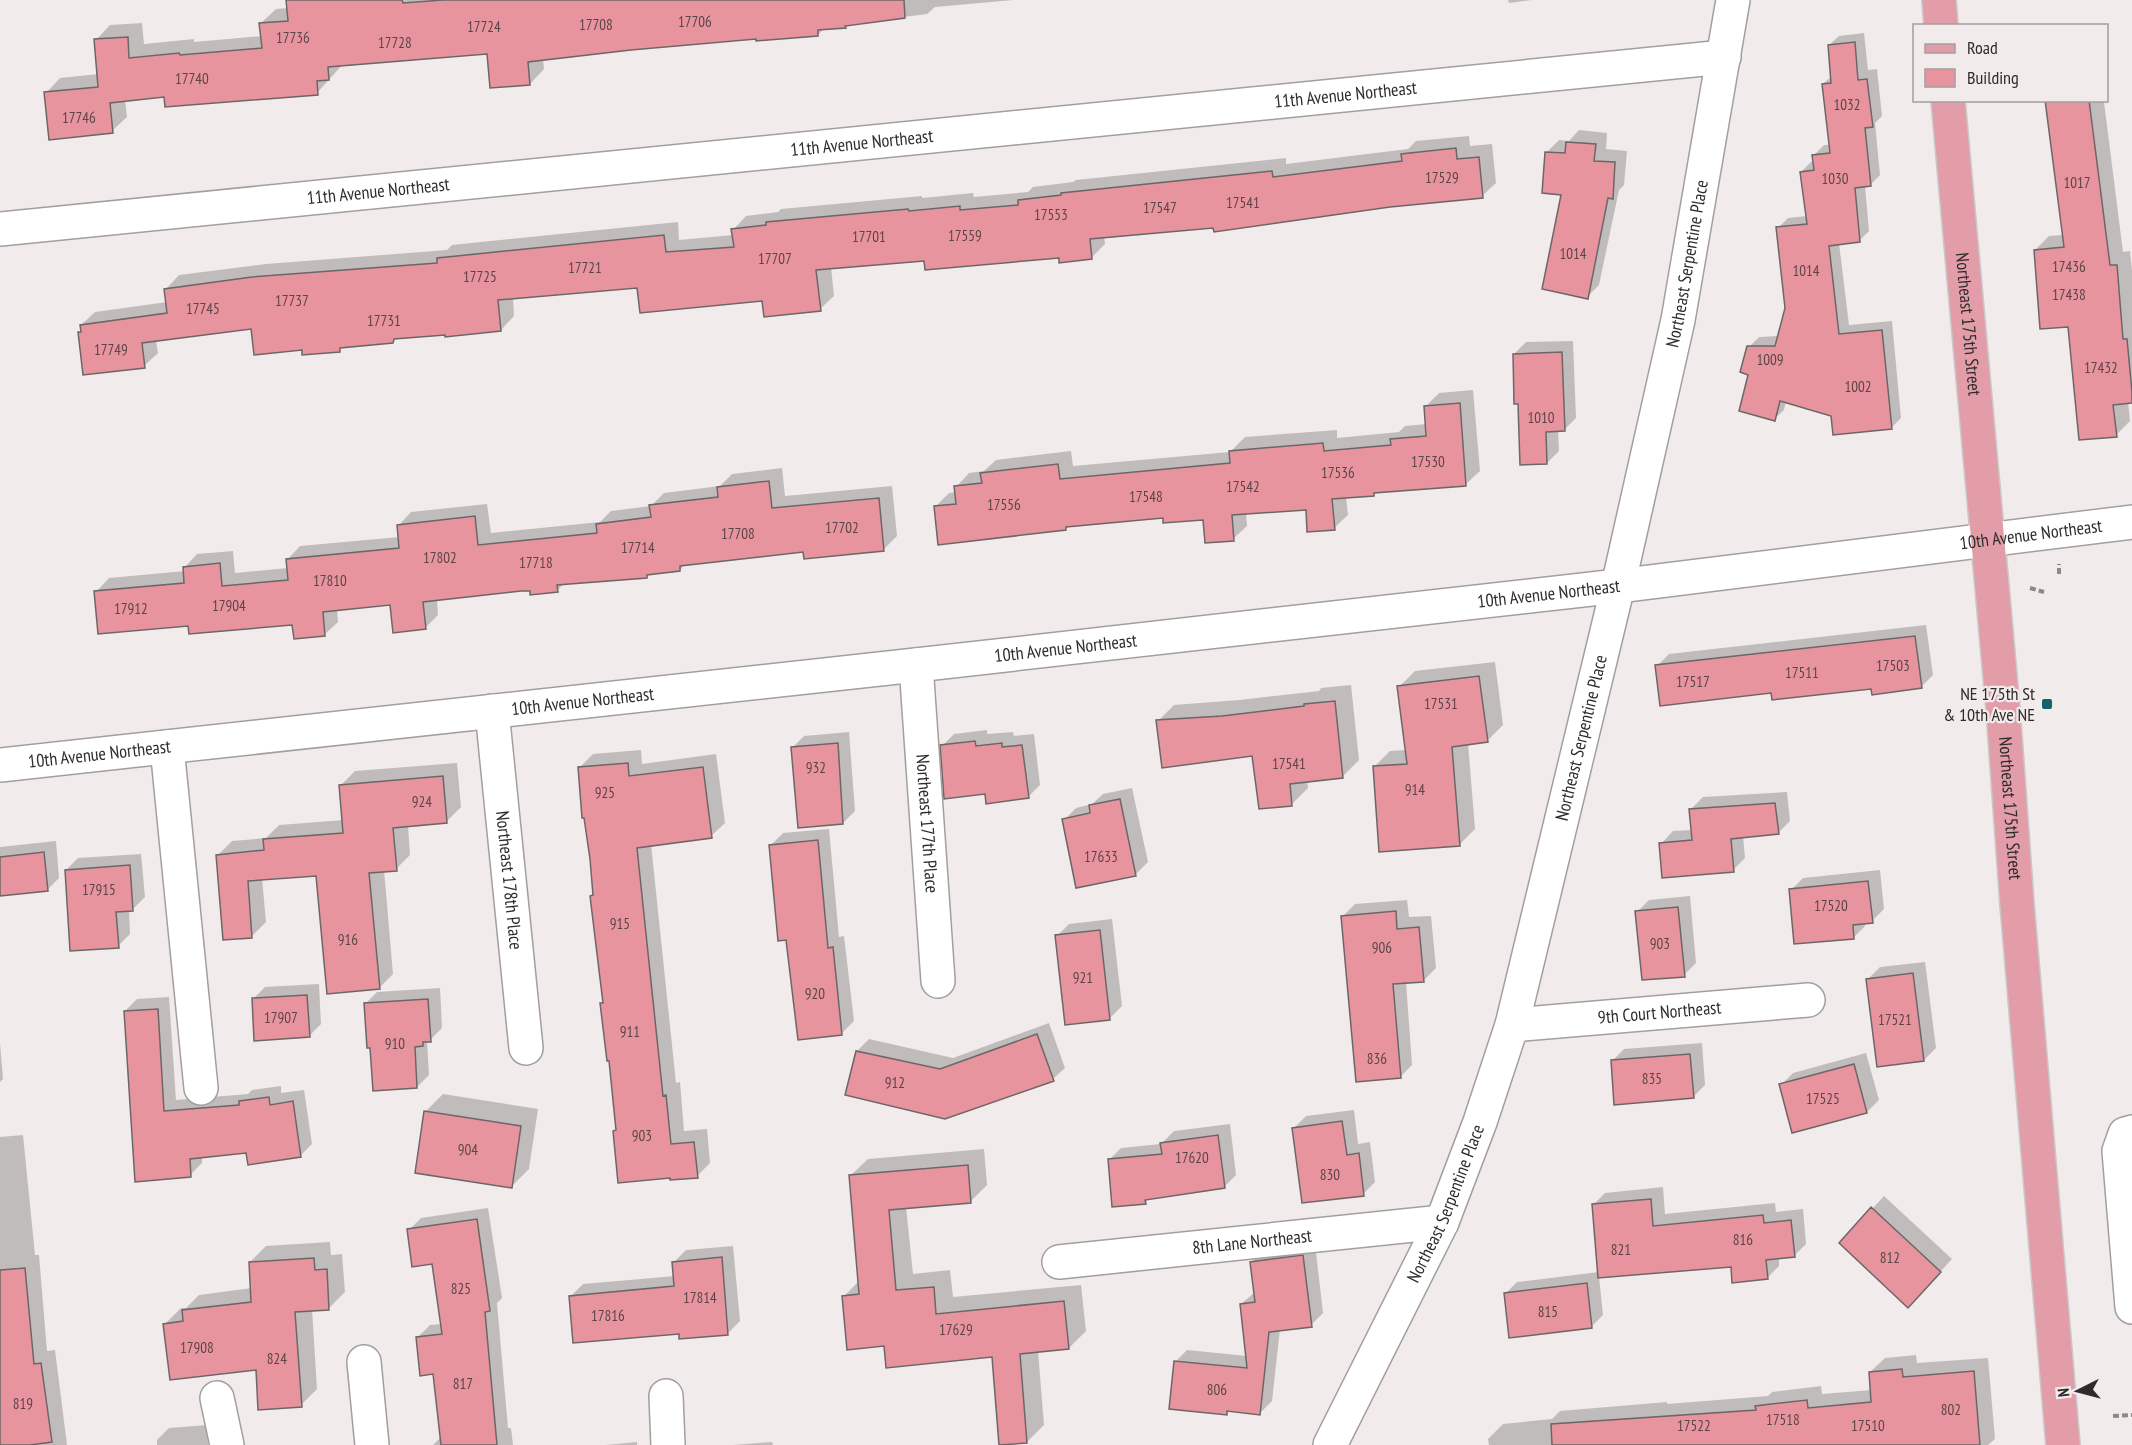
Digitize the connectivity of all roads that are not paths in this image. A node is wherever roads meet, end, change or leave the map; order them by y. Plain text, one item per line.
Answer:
1 (1733, 0) edge
2 (1939, 0) edge
3 (1941, 24) edge
4 (1724, 57) junction
5 (1948, 102) edge
6 (0, 229) edge
7 (2132, 522) edge
8 (1986, 540) junction
9 (1618, 586) junction
10 (916, 665) junction
11 (492, 711) junction
12 (167, 747) junction
13 (0, 765) edge
14 (938, 981) dead end
15 (1808, 1000) dead end
16 (1512, 1025) junction
17 (526, 1047) dead end
18 (201, 1088) dead end
19 (2132, 1132) edge
20 (1442, 1222) junction
21 (1059, 1262) dead end
22 (2132, 1307) edge
23 (364, 1362) dead end
24 (666, 1395) dead end
25 (217, 1398) dead end
26 (227, 1445) edge
27 (372, 1445) edge
28 (668, 1445) edge
29 (1330, 1445) edge
30 (2063, 1445) edge

1 - 4 street, Northeast Serpentine Place
2 - 3 main road
4 - 6 street, 11th Avenue Northeast
4 - 9 street, Northeast Serpentine Place
5 - 8 main road, Northeast 175th Street
7 - 8 street, 10th Avenue Northeast
8 - 9 street, 10th Avenue Northeast
8 - 30 main road, Northeast 175th Street
9 - 10 street, 10th Avenue Northeast
9 - 16 street, Northeast Serpentine Place
10 - 11 street, 10th Avenue Northeast
10 - 14 street, Northeast 177th Place
11 - 12 street, 10th Avenue Northeast
11 - 17 street, Northeast 178th Place
12 - 13 street, 10th Avenue Northeast
12 - 18 street
15 - 16 street, 9th Court Northeast
16 - 20 street, Northeast Serpentine Place
19 - 22 street
20 - 21 street, 8th Lane Northeast
20 - 29 street, Northeast Serpentine Place
23 - 27 street
24 - 28 street
25 - 26 street

